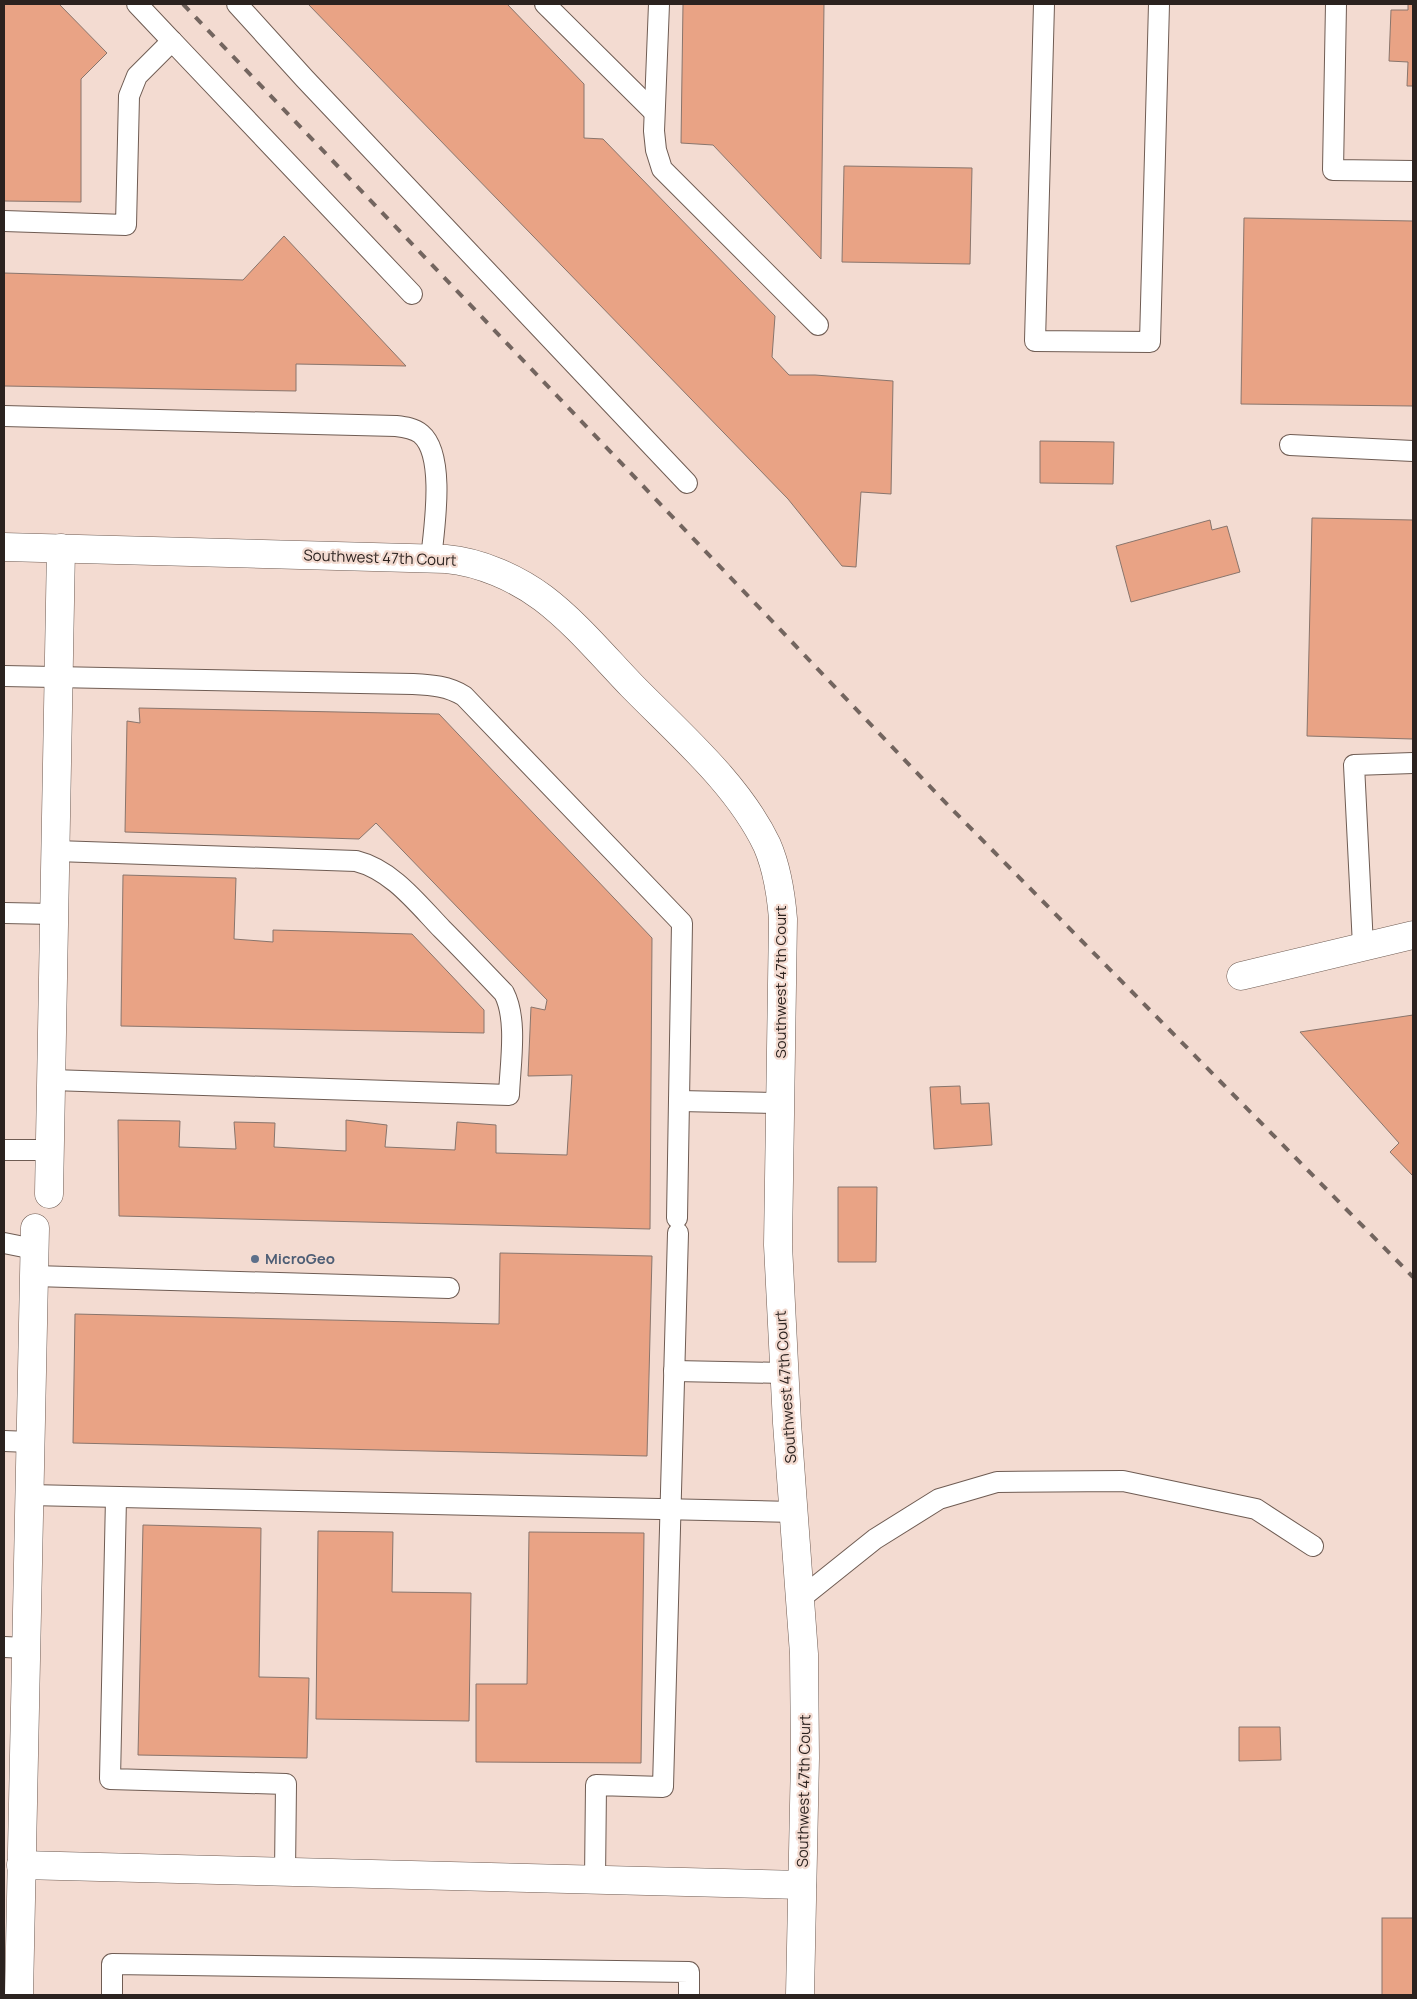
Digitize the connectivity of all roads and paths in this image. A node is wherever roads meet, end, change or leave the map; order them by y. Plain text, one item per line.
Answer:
1 (137, 4) edge
2 (237, 4) edge
3 (545, 4) edge
4 (659, 4) edge
5 (1044, 4) edge
6 (1158, 4) edge
7 (1336, 4) edge
8 (172, 41) junction
9 (654, 112) junction
10 (1413, 171) edge
11 (4, 221) edge
12 (412, 294) dead end
13 (818, 325) dead end
14 (4, 416) edge
15 (1290, 446) dead end
16 (1413, 451) edge
17 (687, 483) dead end
18 (4, 547) edge
19 (61, 548) junction
20 (431, 559) junction
21 (4, 676) edge
22 (58, 677) junction
23 (1413, 763) edge
24 (56, 851) junction
25 (4, 913) edge
26 (54, 914) junction
27 (1413, 935) edge
28 (1363, 946) junction
29 (1241, 976) dead end
30 (52, 1080) junction
31 (679, 1101) junction
32 (781, 1103) junction
33 (4, 1150) edge
34 (50, 1150) junction
35 (50, 1194) dead end
36 (4, 1243) edge
37 (34, 1251) junction
38 (449, 1288) dead end
39 (674, 1371) junction
40 (784, 1373) junction
41 (17, 1441) edge
42 (29, 1496) junction
43 (116, 1498) junction
44 (671, 1510) junction
45 (794, 1512) junction
46 (1314, 1546) dead end
47 (800, 1599) junction
48 (15, 1647) edge
49 (21, 1865) junction
50 (285, 1872) junction
51 (595, 1880) junction
52 (802, 1885) junction
53 (19, 1995) edge
54 (112, 1995) edge
55 (689, 1995) edge
56 (800, 1995) edge

1 - 8 lane
2 - 17 lane
3 - 9 lane
4 - 9 lane
5 - 6 lane
7 - 10 lane
8 - 11 lane
8 - 12 lane
9 - 13 lane
14 - 20 lane
15 - 16 lane
18 - 19 street, Southwest 47th Court
19 - 20 street, Southwest 47th Court
19 - 22 street
20 - 32 street, Southwest 47th Court
21 - 22 lane
22 - 24 street
22 - 31 lane
23 - 28 lane
24 - 26 street
24 - 30 lane
25 - 26 lane
26 - 30 street
27 - 28 street
28 - 29 street
30 - 34 street
31 - 32 lane
31 - 39 lane
32 - 40 street, Southwest 47th Court
33 - 34 lane
34 - 35 street
36 - 37 lane
37 - 38 lane
37 - 41 street
39 - 40 lane
39 - 44 lane
40 - 45 street, Southwest 47th Court
41 - 42 street
42 - 43 lane
42 - 48 street
43 - 44 lane
43 - 50 lane
44 - 45 lane
44 - 51 lane
45 - 47 street, Southwest 47th Court
46 - 47 lane
47 - 52 street, Southwest 47th Court
48 - 49 street
49 - 50 street
49 - 53 street
50 - 51 street
51 - 52 street
52 - 56 street, Southwest 47th Court
54 - 55 lane

